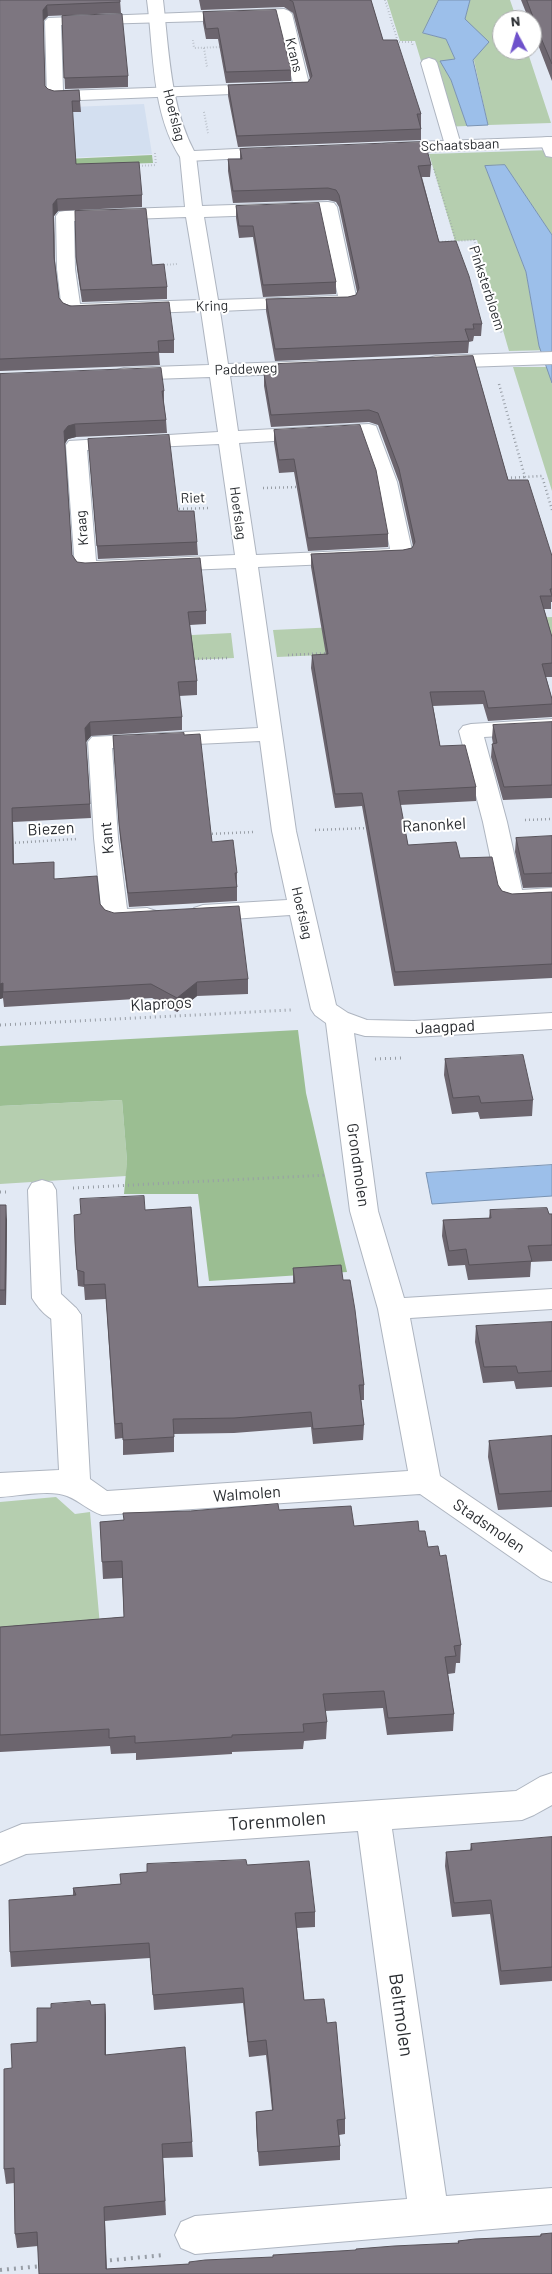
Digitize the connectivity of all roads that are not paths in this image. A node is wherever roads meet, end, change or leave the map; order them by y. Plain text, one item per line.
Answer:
1 (155, 0) edge
2 (158, 19) junction
3 (429, 63) road end
4 (167, 93) junction
5 (453, 145) junction
6 (550, 145) edge
7 (370, 148) edge
8 (292, 152) edge
9 (188, 156) junction
10 (194, 211) junction
11 (210, 306) junction
12 (546, 358) edge
13 (414, 363) edge
14 (335, 366) edge
15 (218, 370) junction
16 (109, 375) edge
17 (227, 438) junction
18 (245, 562) junction
19 (552, 726) edge
20 (270, 734) junction
21 (552, 896) edge
22 (301, 907) junction
23 (332, 1014) junction
24 (552, 1021) edge
25 (42, 1190) road end
26 (552, 1299) edge
27 (394, 1309) junction
28 (426, 1482) junction
29 (0, 1484) edge
30 (75, 1485) junction
31 (552, 1569) edge
32 (552, 1787) edge
33 (373, 1814) junction
34 (0, 1850) edge
35 (552, 2206) edge
36 (429, 2216) junction
37 (195, 2235) road end

1 - 2 street, Hoefslag
2 - 4 street, Hoefslag
2 - 4 street, Krans
2 - 4 street, Krans
3 - 5 street
4 - 9 street, Hoefslag
5 - 6 street, Schaatsbaan
5 - 7 street, Schaatsbaan
8 - 9 street
9 - 10 street, Hoefslag
10 - 11 street, Hoefslag
10 - 11 street, Kring
10 - 11 street, Kring
11 - 15 street, Hoefslag
12 - 13 street
14 - 15 street, Paddeweg
15 - 16 street, Paddeweg
15 - 17 street, Hoefslag
17 - 18 street, Hoefslag
17 - 18 street, Kraag
17 - 18 street, Kraag
18 - 20 street, Hoefslag
19 - 21 street
20 - 22 street, Hoefslag
20 - 22 street, Kant
22 - 23 street, Hoefslag
23 - 24 street, Jaagpad
23 - 27 street, Grondmolen
25 - 30 street
26 - 27 street
27 - 28 street, Grondmolen
28 - 30 street, Walmolen
28 - 31 street, Stadsmolen
29 - 30 street, Walmolen
32 - 33 street, Torenmolen
33 - 34 street, Torenmolen
33 - 36 street, Beltmolen
35 - 36 street
36 - 37 street

